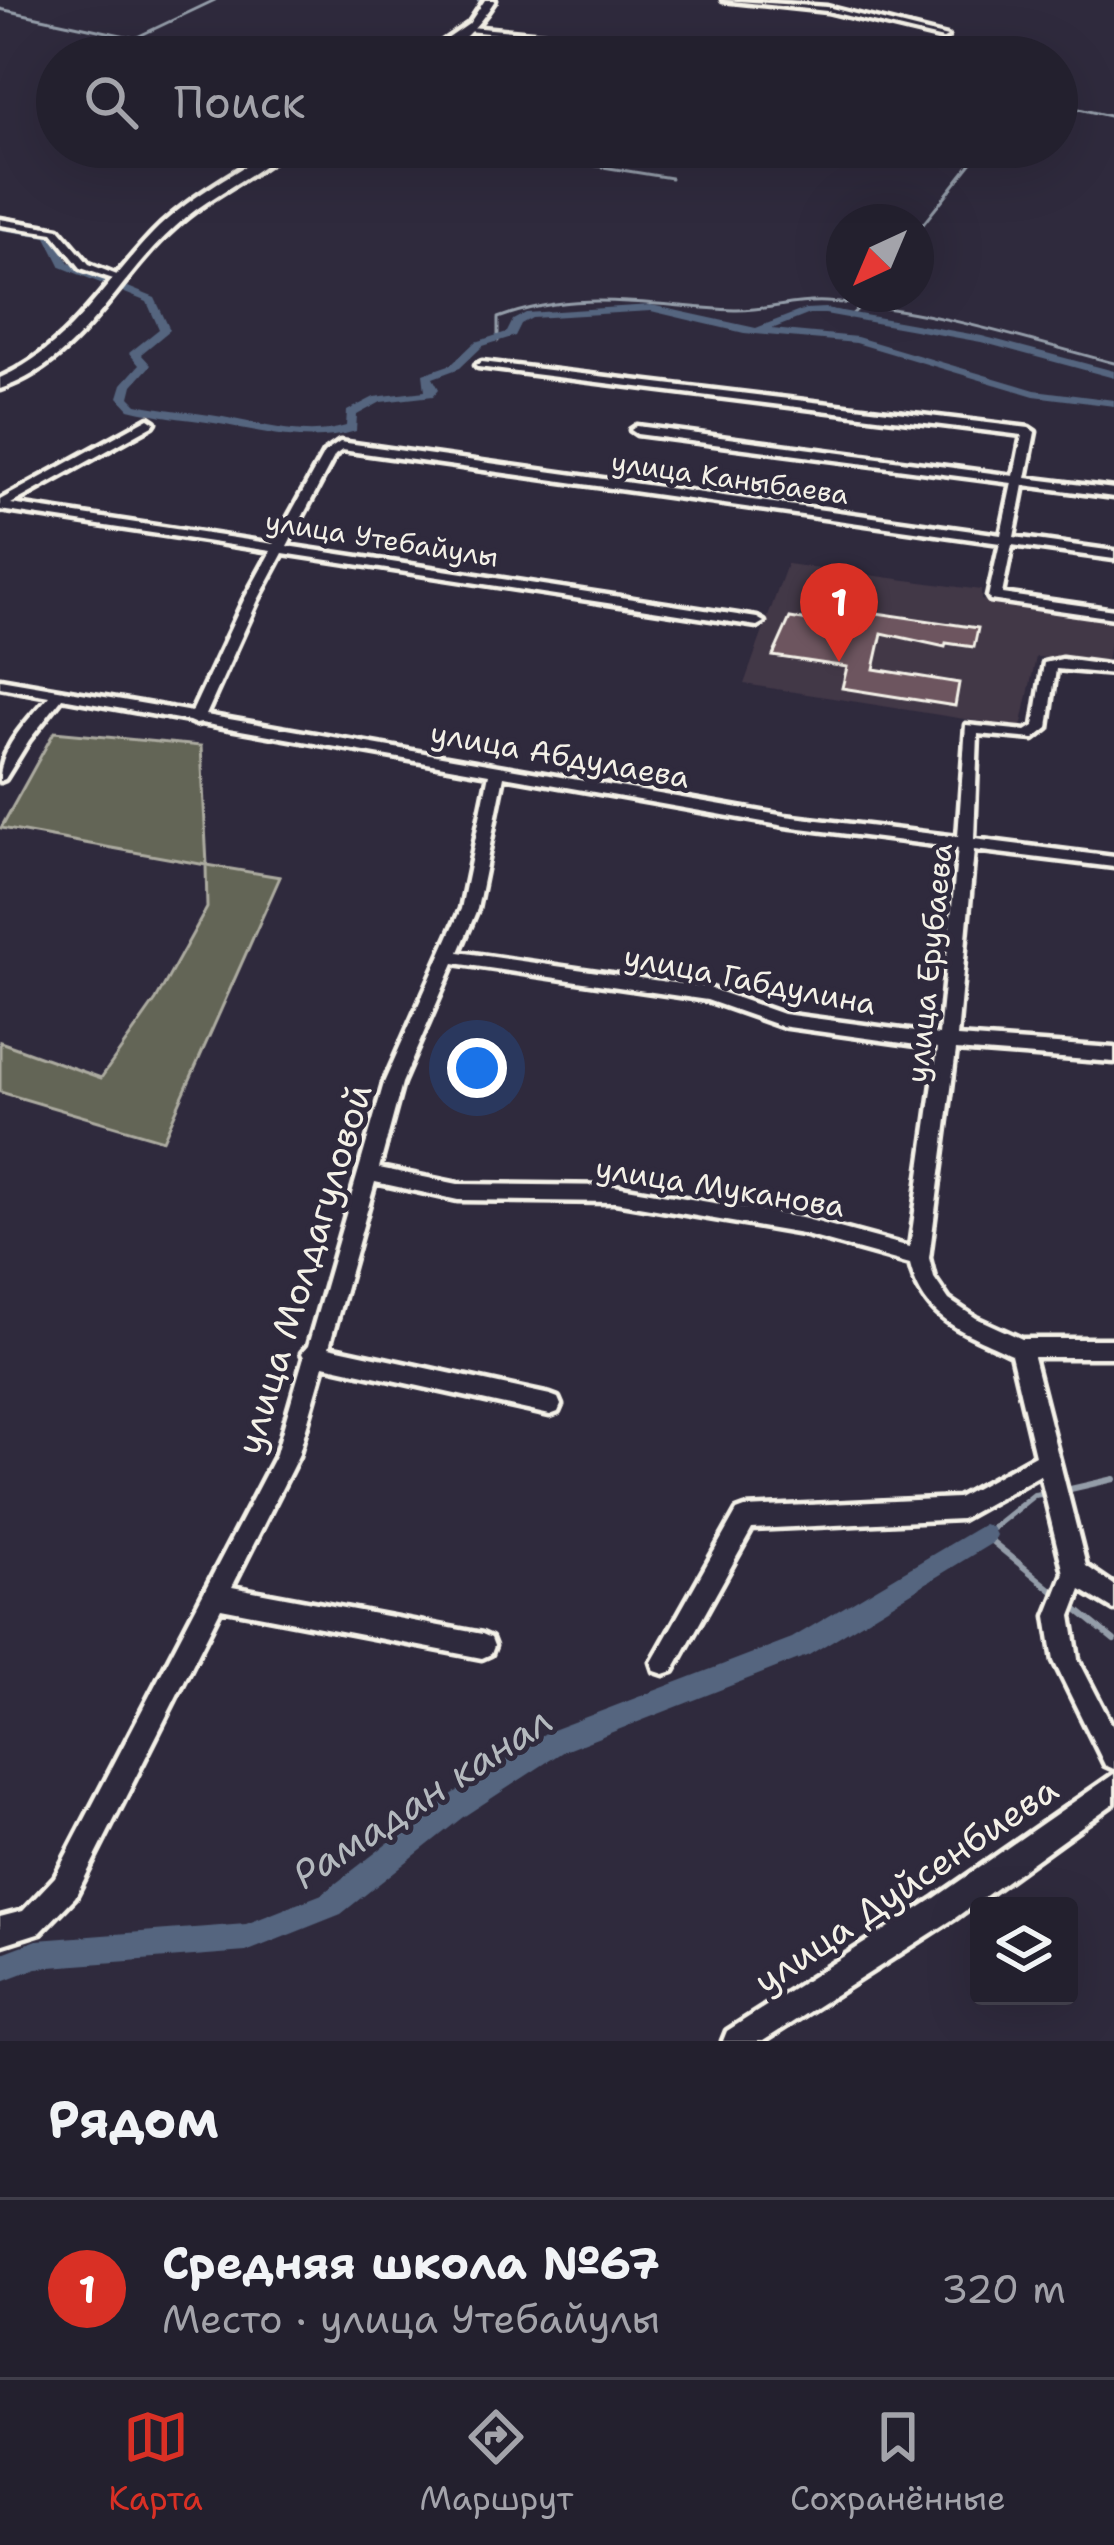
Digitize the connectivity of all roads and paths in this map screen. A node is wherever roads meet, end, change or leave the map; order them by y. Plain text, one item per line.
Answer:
1 (490, 0) edge
2 (727, 0) edge
3 (467, 31) junction
4 (459, 36) edge
5 (523, 36) edge
6 (939, 36) edge
7 (253, 168) edge
8 (0, 222) edge
9 (118, 284) junction
10 (482, 365) dead end
11 (0, 384) edge
12 (149, 422) dead end
13 (637, 430) dead end
14 (1018, 482) junction
15 (1114, 493) edge
16 (0, 506) edge
17 (1005, 542) junction
18 (280, 548) junction
19 (1114, 555) edge
20 (1114, 614) edge
21 (757, 622) dead end
22 (1114, 670) edge
23 (0, 683) edge
24 (58, 694) junction
25 (196, 720) junction
26 (497, 772) junction
27 (0, 776) edge
28 (969, 843) junction
29 (1114, 862) edge
30 (448, 956) junction
31 (950, 1043) junction
32 (1114, 1055) edge
33 (366, 1173) junction
34 (919, 1258) junction
35 (1019, 1348) junction
36 (1114, 1348) edge
37 (313, 1353) junction
38 (550, 1405) dead end
39 (1048, 1460) junction
40 (1076, 1573) junction
41 (218, 1596) junction
42 (1114, 1599) edge
43 (482, 1646) dead end
44 (664, 1662) dead end
45 (1114, 1756) edge
46 (1114, 1786) edge
47 (0, 1931) edge
48 (737, 2041) edge

1 - 3 main road
2 - 6 street
3 - 4 main road
3 - 5 street
7 - 9 main road
8 - 9 street
9 - 11 main road
10 - 14 street
12 - 16 street
13 - 14 street
14 - 15 street
14 - 17 street
16 - 18 street, улица Утебайулы
17 - 18 street, улица Каныбаева
17 - 19 street, улица Каныбаева
17 - 20 street
18 - 21 street, улица Утебайулы
18 - 25 street
22 - 28 street, улица Ерубаева
23 - 24 street, улица Абдулаева
24 - 25 street, улица Абдулаева
24 - 27 street
25 - 26 street, улица Абдулаева
26 - 28 street, улица Абдулаева
26 - 30 street, улица Молдагуловой
28 - 29 street, улица Абдулаева
28 - 31 street, улица Ерубаева
30 - 31 street, улица Габдулина
30 - 33 street, улица Молдагуловой
31 - 32 street, улица Габдулина
31 - 34 street, улица Ерубаева
33 - 34 street, улица Муканова
33 - 37 street, улица Молдагуловой
34 - 35 street
35 - 36 street
35 - 39 street
37 - 38 street
37 - 41 street, улица Молдагуловой
39 - 40 street
39 - 44 street
40 - 42 street
40 - 45 street
41 - 43 street
41 - 47 street, улица Молдагуловой
46 - 48 street, улица Дуйсенбиева

